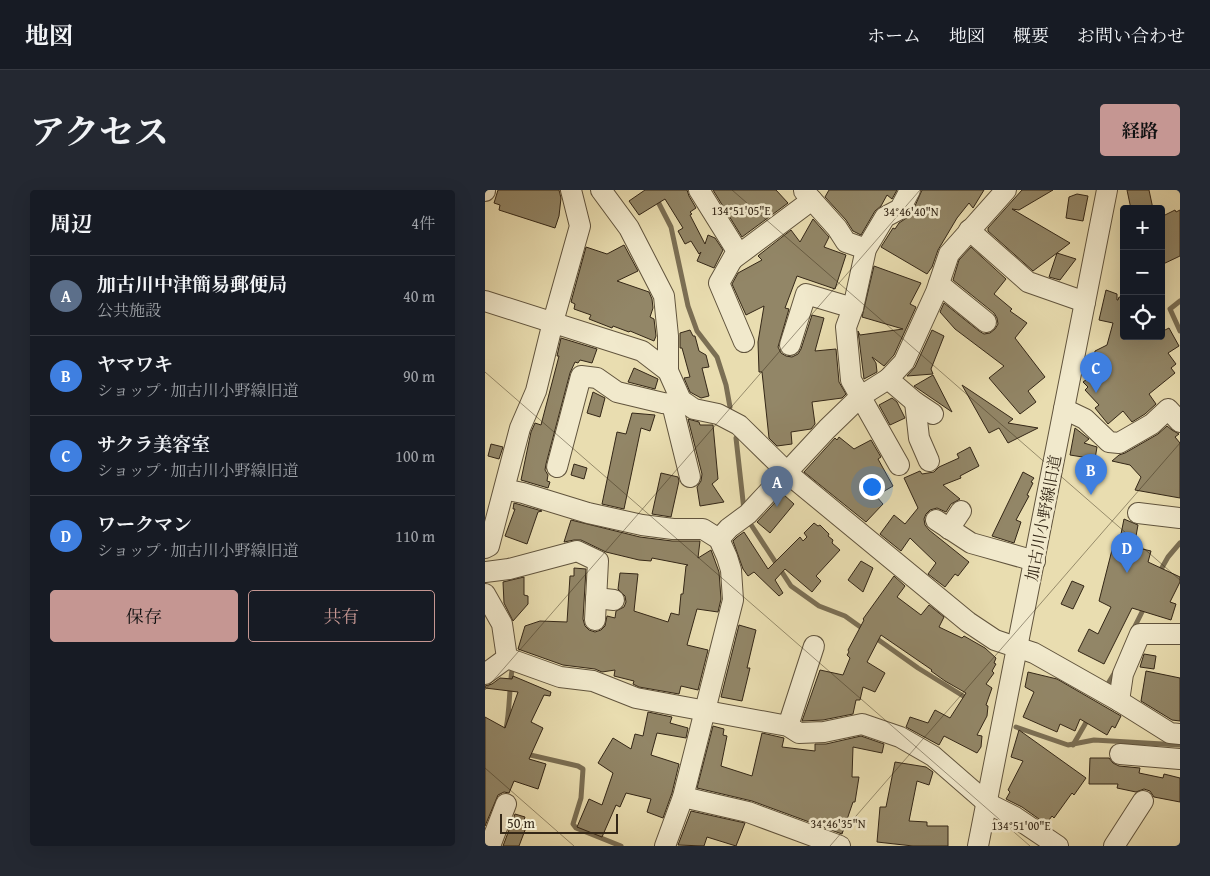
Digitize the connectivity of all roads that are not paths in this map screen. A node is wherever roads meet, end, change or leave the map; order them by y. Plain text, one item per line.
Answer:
1 (571, 190) edge
2 (601, 190) edge
3 (699, 190) edge
4 (1006, 190) edge
5 (1107, 190) edge
6 (806, 193) edge
7 (912, 195) edge
8 (969, 230) junction
9 (866, 249) junction
10 (733, 258) junction
11 (939, 284) junction
12 (485, 301) edge
13 (1085, 302) junction
14 (853, 308) junction
15 (553, 322) junction
16 (986, 322) dead end
17 (744, 342) dead end
18 (790, 345) dead end
19 (668, 371) junction
20 (888, 378) junction
21 (861, 396) junction
22 (676, 402) junction
23 (915, 402) junction
24 (1064, 409) junction
25 (1176, 409) edge
26 (933, 414) dead end
27 (929, 461) dead end
28 (899, 465) dead end
29 (557, 467) dead end
30 (786, 472) junction
31 (690, 477) dead end
32 (503, 491) junction
33 (961, 511) dead end
34 (1137, 513) dead end
35 (1180, 518) edge
36 (719, 538) junction
37 (485, 548) edge
38 (1035, 561) junction
39 (485, 572) edge
40 (485, 594) edge
41 (595, 620) dead end
42 (1180, 634) edge
43 (814, 646) dead end
44 (1018, 648) junction
45 (507, 658) junction
46 (485, 674) edge
47 (1108, 695) junction
48 (706, 710) junction
49 (788, 726) junction
50 (1180, 734) edge
51 (1120, 754) dead end
52 (1180, 759) edge
53 (683, 797) junction
54 (1143, 801) dead end
55 (987, 802) junction
56 (507, 804) dead end
57 (490, 846) edge
58 (665, 846) edge
59 (843, 846) edge
60 (978, 846) edge
61 (1058, 846) edge
62 (1114, 846) edge

1 - 15 street
2 - 19 street
3 - 10 street
4 - 8 street
5 - 13 street, 加古川小野線旧道
6 - 9 street
6 - 10 street
7 - 9 street
8 - 11 street
8 - 13 street
9 - 14 street
10 - 17 street
11 - 16 street
11 - 20 street
12 - 15 street
13 - 24 street, 加古川小野線旧道
14 - 18 street
14 - 21 street
15 - 19 street
15 - 32 street
19 - 22 street
20 - 21 street
20 - 23 street
21 - 28 street
21 - 30 street
22 - 29 street
22 - 30 street
22 - 31 street
23 - 26 street
23 - 27 street
24 - 25 street
24 - 38 street, 加古川小野線旧道
30 - 36 street
30 - 44 street
32 - 36 street
32 - 37 street
33 - 38 street
34 - 35 street
36 - 48 street
38 - 44 street, 加古川小野線旧道
39 - 41 street
40 - 45 street
42 - 47 street
43 - 49 street
44 - 47 street
44 - 55 street, 加古川小野線旧道
45 - 46 street
45 - 48 street
47 - 50 street
48 - 49 street
48 - 53 street
49 - 55 street
51 - 52 street
53 - 58 street
53 - 59 street
54 - 62 street
55 - 60 street, 加古川小野線旧道
55 - 61 street
56 - 57 street

